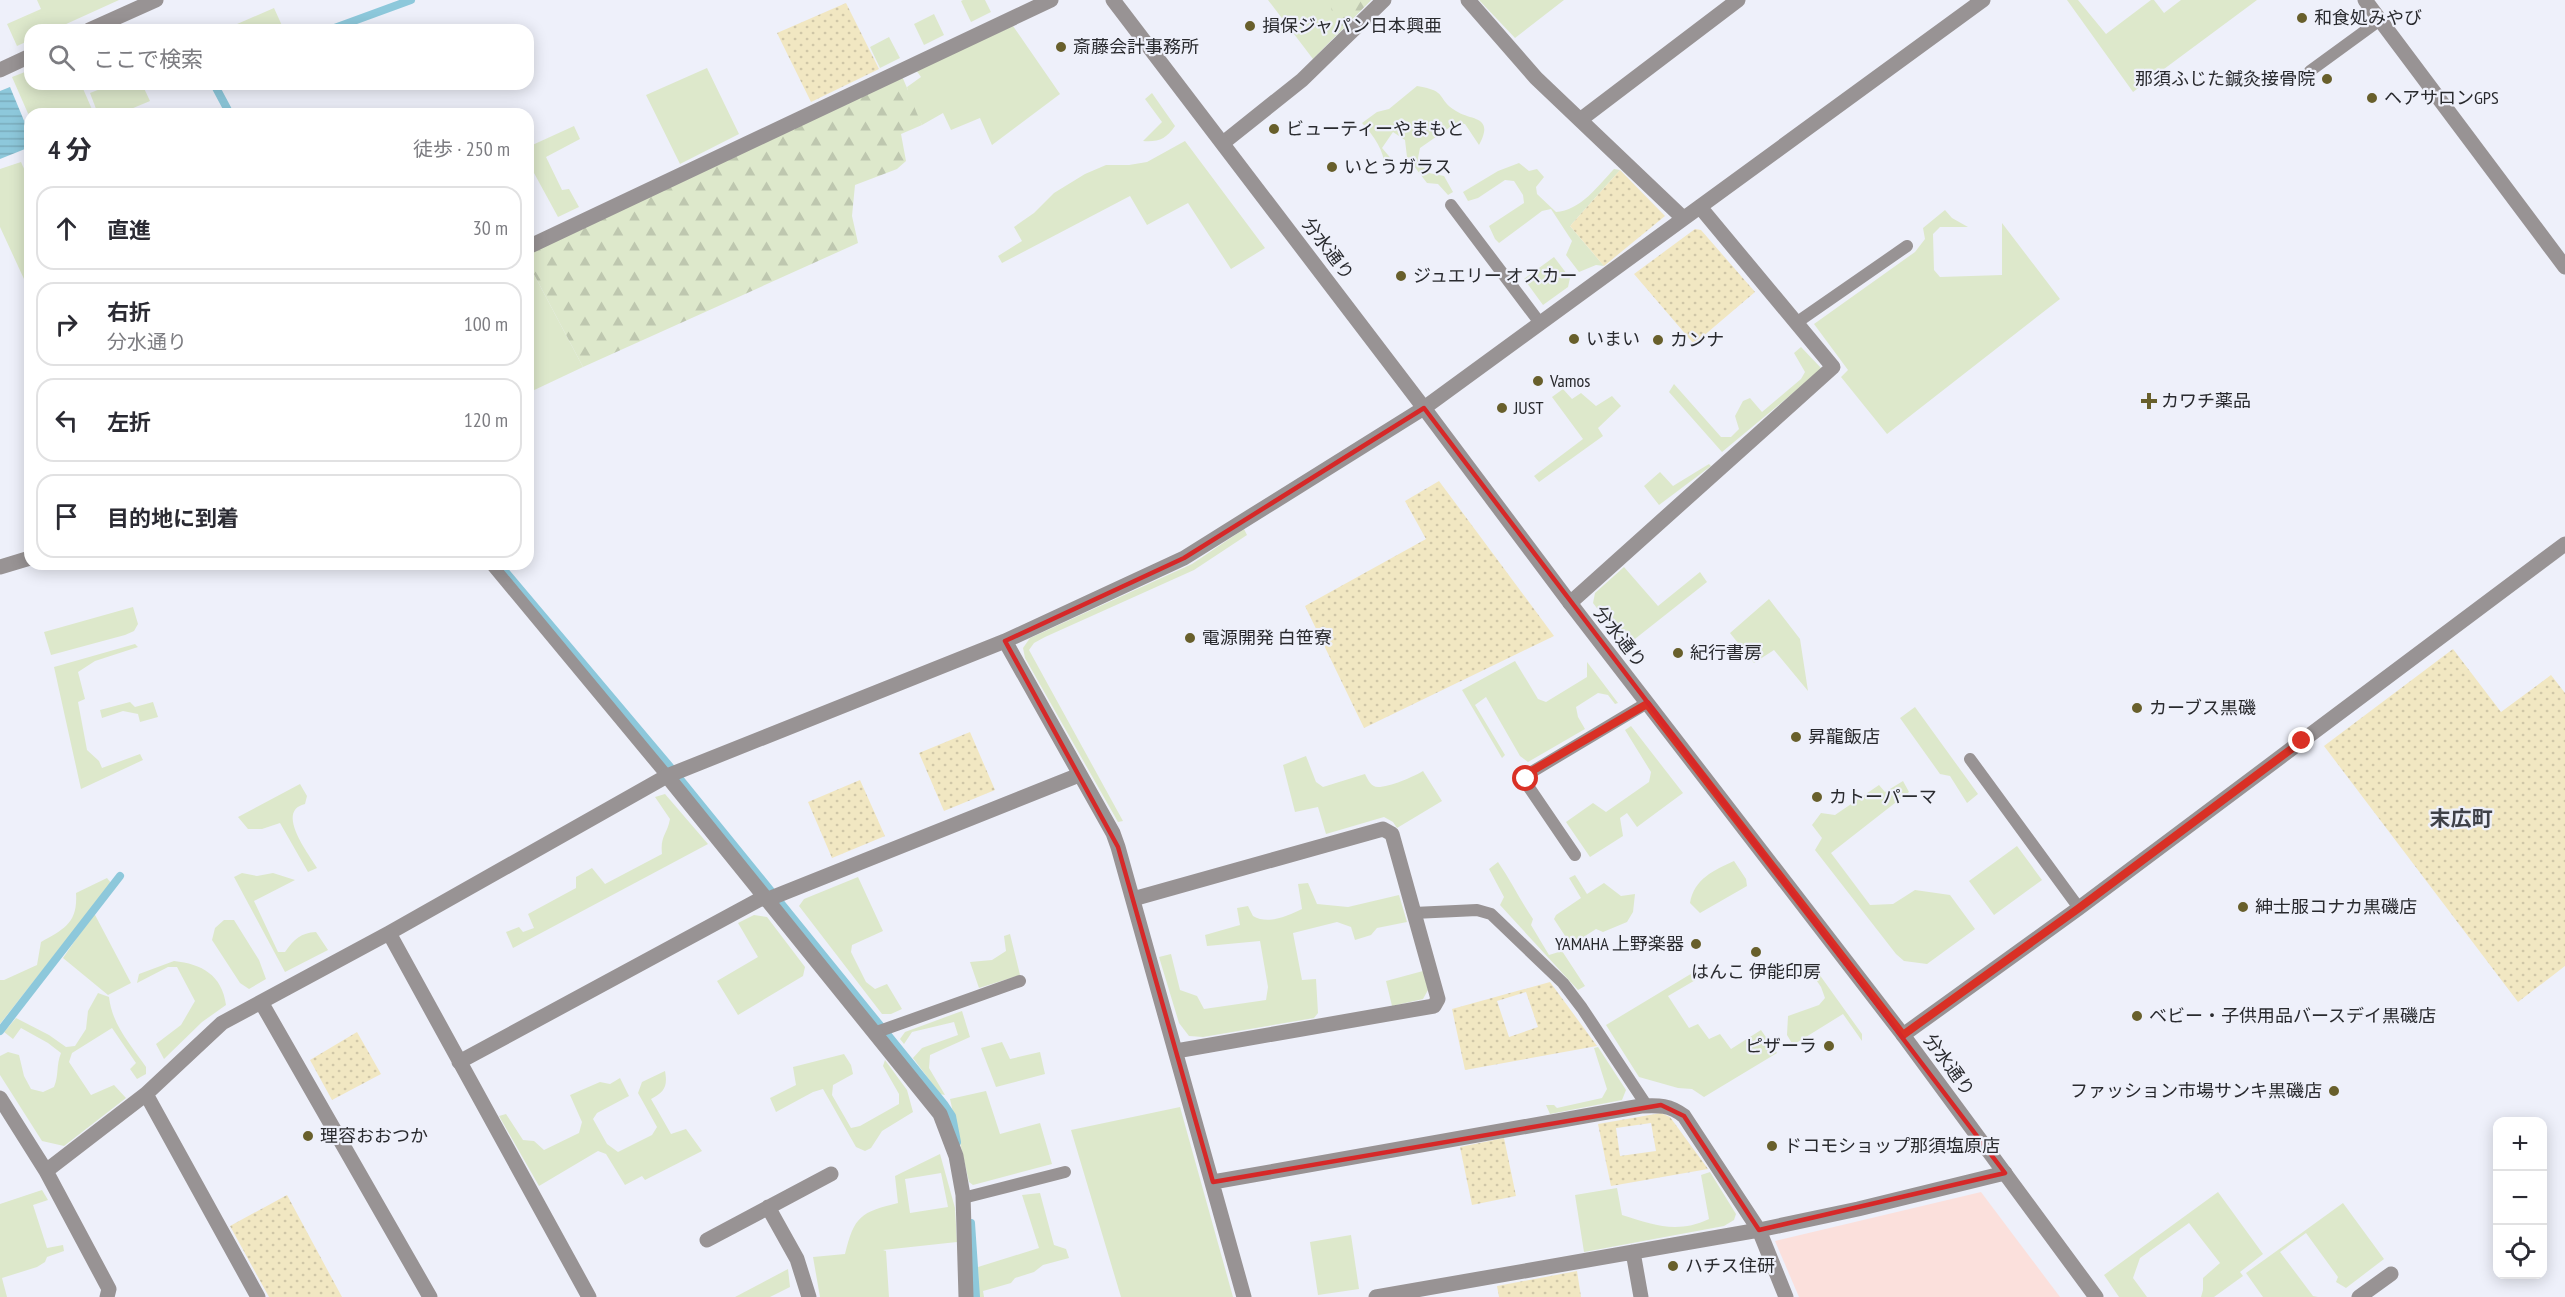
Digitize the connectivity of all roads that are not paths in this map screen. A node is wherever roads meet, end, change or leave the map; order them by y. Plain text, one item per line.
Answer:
1 (156, 0) edge
2 (1051, 0) edge
3 (1113, 0) edge
4 (1384, 0) edge
5 (1468, 0) edge
6 (1738, 0) edge
7 (1983, 0) edge
8 (2365, 0) edge
9 (2380, 20) junction
10 (102, 24) edge
11 (24, 59) edge
12 (0, 70) edge
13 (2310, 71) dead end
14 (1580, 120) junction
15 (1223, 143) junction
16 (1451, 205) dead end
17 (1700, 207) junction
18 (1683, 218) junction
19 (534, 244) edge
20 (1907, 246) dead end
21 (2565, 267) edge
22 (1540, 323) junction
23 (1796, 323) junction
24 (1424, 408) junction
25 (2565, 544) edge
26 (24, 560) edge
27 (0, 567) edge
28 (496, 570) edge
29 (1570, 603) junction
30 (1005, 641) junction
31 (1647, 704) junction
32 (1970, 759) dead end
33 (1079, 775) junction
34 (667, 776) junction
35 (1575, 855) dead end
36 (765, 899) junction
37 (1133, 900) junction
38 (2079, 908) junction
39 (1414, 913) junction
40 (389, 933) junction
41 (1020, 981) dead end
42 (261, 1002) junction
43 (874, 1033) junction
44 (1903, 1035) junction
45 (1176, 1051) junction
46 (459, 1062) junction
47 (146, 1094) junction
48 (0, 1098) edge
49 (1647, 1106) junction
50 (46, 1171) junction
51 (1065, 1173) dead end
52 (2004, 1173) junction
53 (831, 1174) dead end
54 (1213, 1182) junction
55 (963, 1198) junction
56 (768, 1208) junction
57 (1758, 1230) junction
58 (707, 1240) dead end
59 (1634, 1252) junction
60 (2391, 1274) dead end
61 (107, 1297) edge
62 (258, 1297) edge
63 (430, 1297) edge
64 (589, 1297) edge
65 (809, 1297) edge
66 (966, 1297) edge
67 (1244, 1297) edge
68 (1376, 1297) edge
69 (1641, 1297) edge
70 (1786, 1297) edge
71 (2096, 1297) edge
72 (2359, 1297) edge

1 - 10 street
2 - 19 street
3 - 15 street, 分水通り
4 - 15 street
5 - 14 street
6 - 14 street
7 - 17 street
8 - 9 street
9 - 13 lane
9 - 21 street
11 - 12 street
14 - 18 street
15 - 24 street, 分水通り
16 - 22 lane
17 - 18 street
17 - 23 street
18 - 22 street
20 - 23 lane
22 - 24 street
23 - 29 street
24 - 29 street, 分水通り
24 - 30 street
25 - 38 street
26 - 27 street
28 - 34 lane
29 - 31 street, 分水通り
30 - 33 street
30 - 34 street
31 - 35 lane
31 - 44 street, 分水通り
32 - 38 lane
33 - 36 street
33 - 37 street
34 - 36 street
34 - 40 street
36 - 43 street
36 - 46 street
37 - 39 street
37 - 45 street
38 - 44 street
39 - 45 street
39 - 49 lane
40 - 42 street
40 - 46 street
41 - 43 lane
42 - 47 street
42 - 63 street
43 - 55 street
44 - 52 street, 分水通り
45 - 54 street
46 - 64 street
47 - 50 street
47 - 62 street
48 - 50 street
49 - 54 street
49 - 57 street
50 - 61 street
51 - 55 lane
52 - 57 street
52 - 71 street, 分水通り
53 - 56 street
54 - 67 street
55 - 66 street
56 - 58 street
56 - 65 street
57 - 59 street
57 - 70 street
59 - 68 street
59 - 69 street
60 - 72 street

